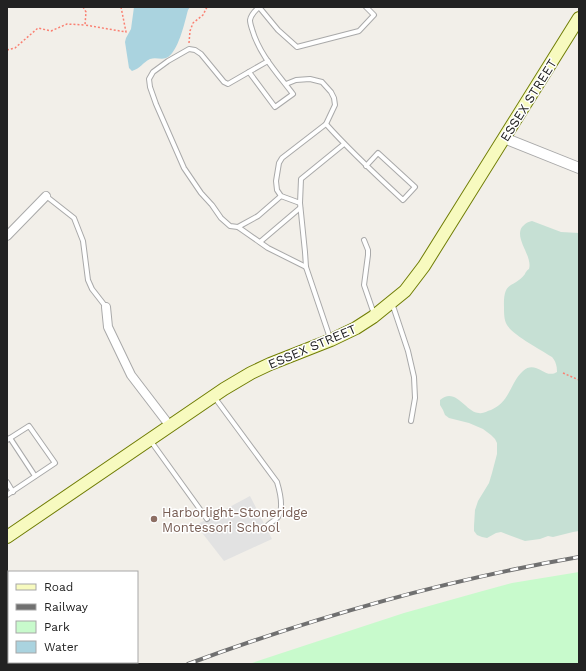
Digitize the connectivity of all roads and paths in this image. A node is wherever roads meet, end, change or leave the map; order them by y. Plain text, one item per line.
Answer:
1 (83, 7) edge
2 (121, 7) edge
3 (208, 7) edge
4 (259, 7) edge
5 (366, 7) edge
6 (579, 18) edge
7 (85, 25) junction
8 (189, 49) junction
9 (7, 50) edge
10 (268, 61) junction
11 (249, 72) junction
12 (286, 84) junction
13 (326, 124) junction
14 (504, 138) junction
15 (344, 144) junction
16 (366, 166) junction
17 (579, 168) edge
18 (46, 196) joint
19 (280, 196) junction
20 (300, 203) junction
21 (300, 208) junction
22 (238, 227) junction
23 (7, 236) edge
24 (364, 240) dead end
25 (260, 242) junction
26 (306, 267) junction
27 (392, 302) junction
28 (106, 307) joint
29 (375, 316) junction
30 (331, 340) junction
31 (562, 373) dead end
32 (579, 380) edge
33 (214, 396) junction
34 (411, 421) dead end
35 (170, 426) junction
36 (8, 439) edge
37 (150, 439) junction
38 (35, 476) junction
39 (7, 482) edge
40 (13, 492) junction
41 (7, 496) edge
42 (207, 519) dead end
43 (268, 525) dead end
44 (7, 537) edge

1 - 7 path
2 - 7 path
3 - 8 path
4 - 5 lane
4 - 10 lane
6 - 14 main road, ESSEX STREET
7 - 9 path
8 - 11 lane
8 - 22 lane
10 - 11 lane
10 - 12 lane
11 - 12 lane
12 - 13 lane
13 - 15 lane
13 - 19 lane
14 - 17 street
14 - 27 main road, ESSEX STREET
15 - 16 lane
15 - 20 lane
16 - 16 lane
18 - 23 street
18 - 28 lane
19 - 20 lane
19 - 22 lane
20 - 21 lane
21 - 25 lane
21 - 26 lane
22 - 25 lane
24 - 29 lane
25 - 26 lane
26 - 30 lane
27 - 29 main road, ESSEX STREET
27 - 34 lane
28 - 35 street
29 - 30 main road, ESSEX STREET
30 - 33 main road, ESSEX STREET
31 - 32 path
33 - 35 main road, ESSEX STREET
33 - 43 lane
35 - 37 main road, ESSEX STREET
36 - 38 lane
36 - 38 lane
37 - 42 lane
37 - 44 main road, ESSEX STREET
38 - 40 lane
39 - 40 lane
40 - 41 lane

